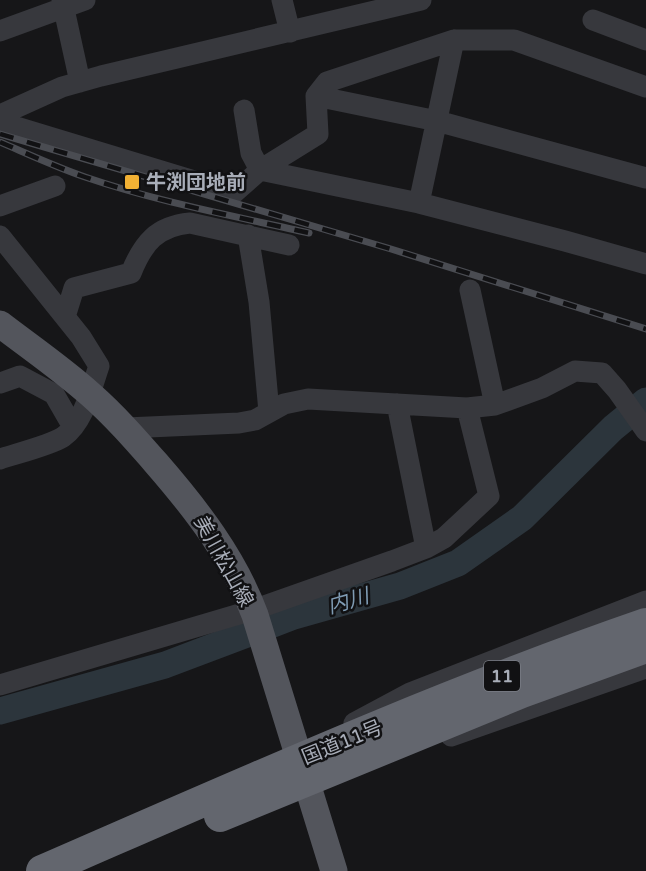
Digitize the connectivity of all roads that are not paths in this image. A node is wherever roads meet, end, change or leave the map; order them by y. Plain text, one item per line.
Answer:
1 (86, 0) edge
2 (282, 0) edge
3 (421, 0) edge
4 (63, 3) edge
5 (593, 20) dead end
6 (0, 31) edge
7 (290, 32) junction
8 (454, 40) junction
9 (646, 40) edge
10 (80, 82) junction
11 (646, 87) edge
12 (316, 96) junction
13 (244, 110) dead end
14 (0, 115) edge
15 (437, 121) junction
16 (0, 122) edge
17 (260, 170) junction
18 (646, 178) edge
19 (55, 186) dead end
20 (419, 203) junction
21 (0, 207) edge
22 (249, 234) junction
23 (0, 236) edge
24 (289, 244) dead end
25 (646, 264) edge
26 (470, 290) dead end
27 (65, 317) junction
28 (0, 324) edge
29 (0, 383) edge
30 (89, 393) junction
31 (398, 404) junction
32 (495, 405) junction
33 (467, 408) junction
34 (269, 412) junction
35 (73, 427) junction
36 (126, 428) junction
37 (645, 429) edge
38 (0, 459) edge
39 (426, 548) junction
40 (646, 601) edge
41 (254, 612) junction
42 (646, 624) edge
43 (646, 647) edge
44 (646, 668) edge
45 (0, 685) edge
46 (349, 751) junction
47 (303, 770) junction
48 (42, 871) edge
49 (95, 871) edge
50 (334, 871) edge

1 - 4 street
2 - 7 street
3 - 7 street
4 - 6 street
4 - 10 street
5 - 9 street
7 - 10 street
8 - 11 street
8 - 12 street
8 - 15 street
10 - 14 street
12 - 15 street
12 - 17 street
13 - 17 street
15 - 18 street
15 - 20 street
16 - 17 street
17 - 20 street
19 - 21 street
20 - 25 street
22 - 24 street
22 - 27 street
22 - 34 street
23 - 27 street
26 - 32 street
27 - 30 street
28 - 30 main road, 美川松山線
29 - 35 street
30 - 35 street
30 - 36 main road, 美川松山線
31 - 33 street
31 - 34 street
31 - 39 street
32 - 33 street
32 - 37 street
33 - 39 street
34 - 36 street
35 - 38 street
36 - 41 main road, 美川松山線
39 - 41 street
40 - 46 street
41 - 45 street
41 - 47 main road, 美川松山線
42 - 46 highway, 国道11号 / 11
43 - 46 highway, 国道11号 / 11
44 - 46 street
46 - 47 highway, 国道11号 / 11
47 - 48 highway, 国道11号 / 11
47 - 49 highway, 国道11号 / 11
47 - 50 main road, 美川松山線

